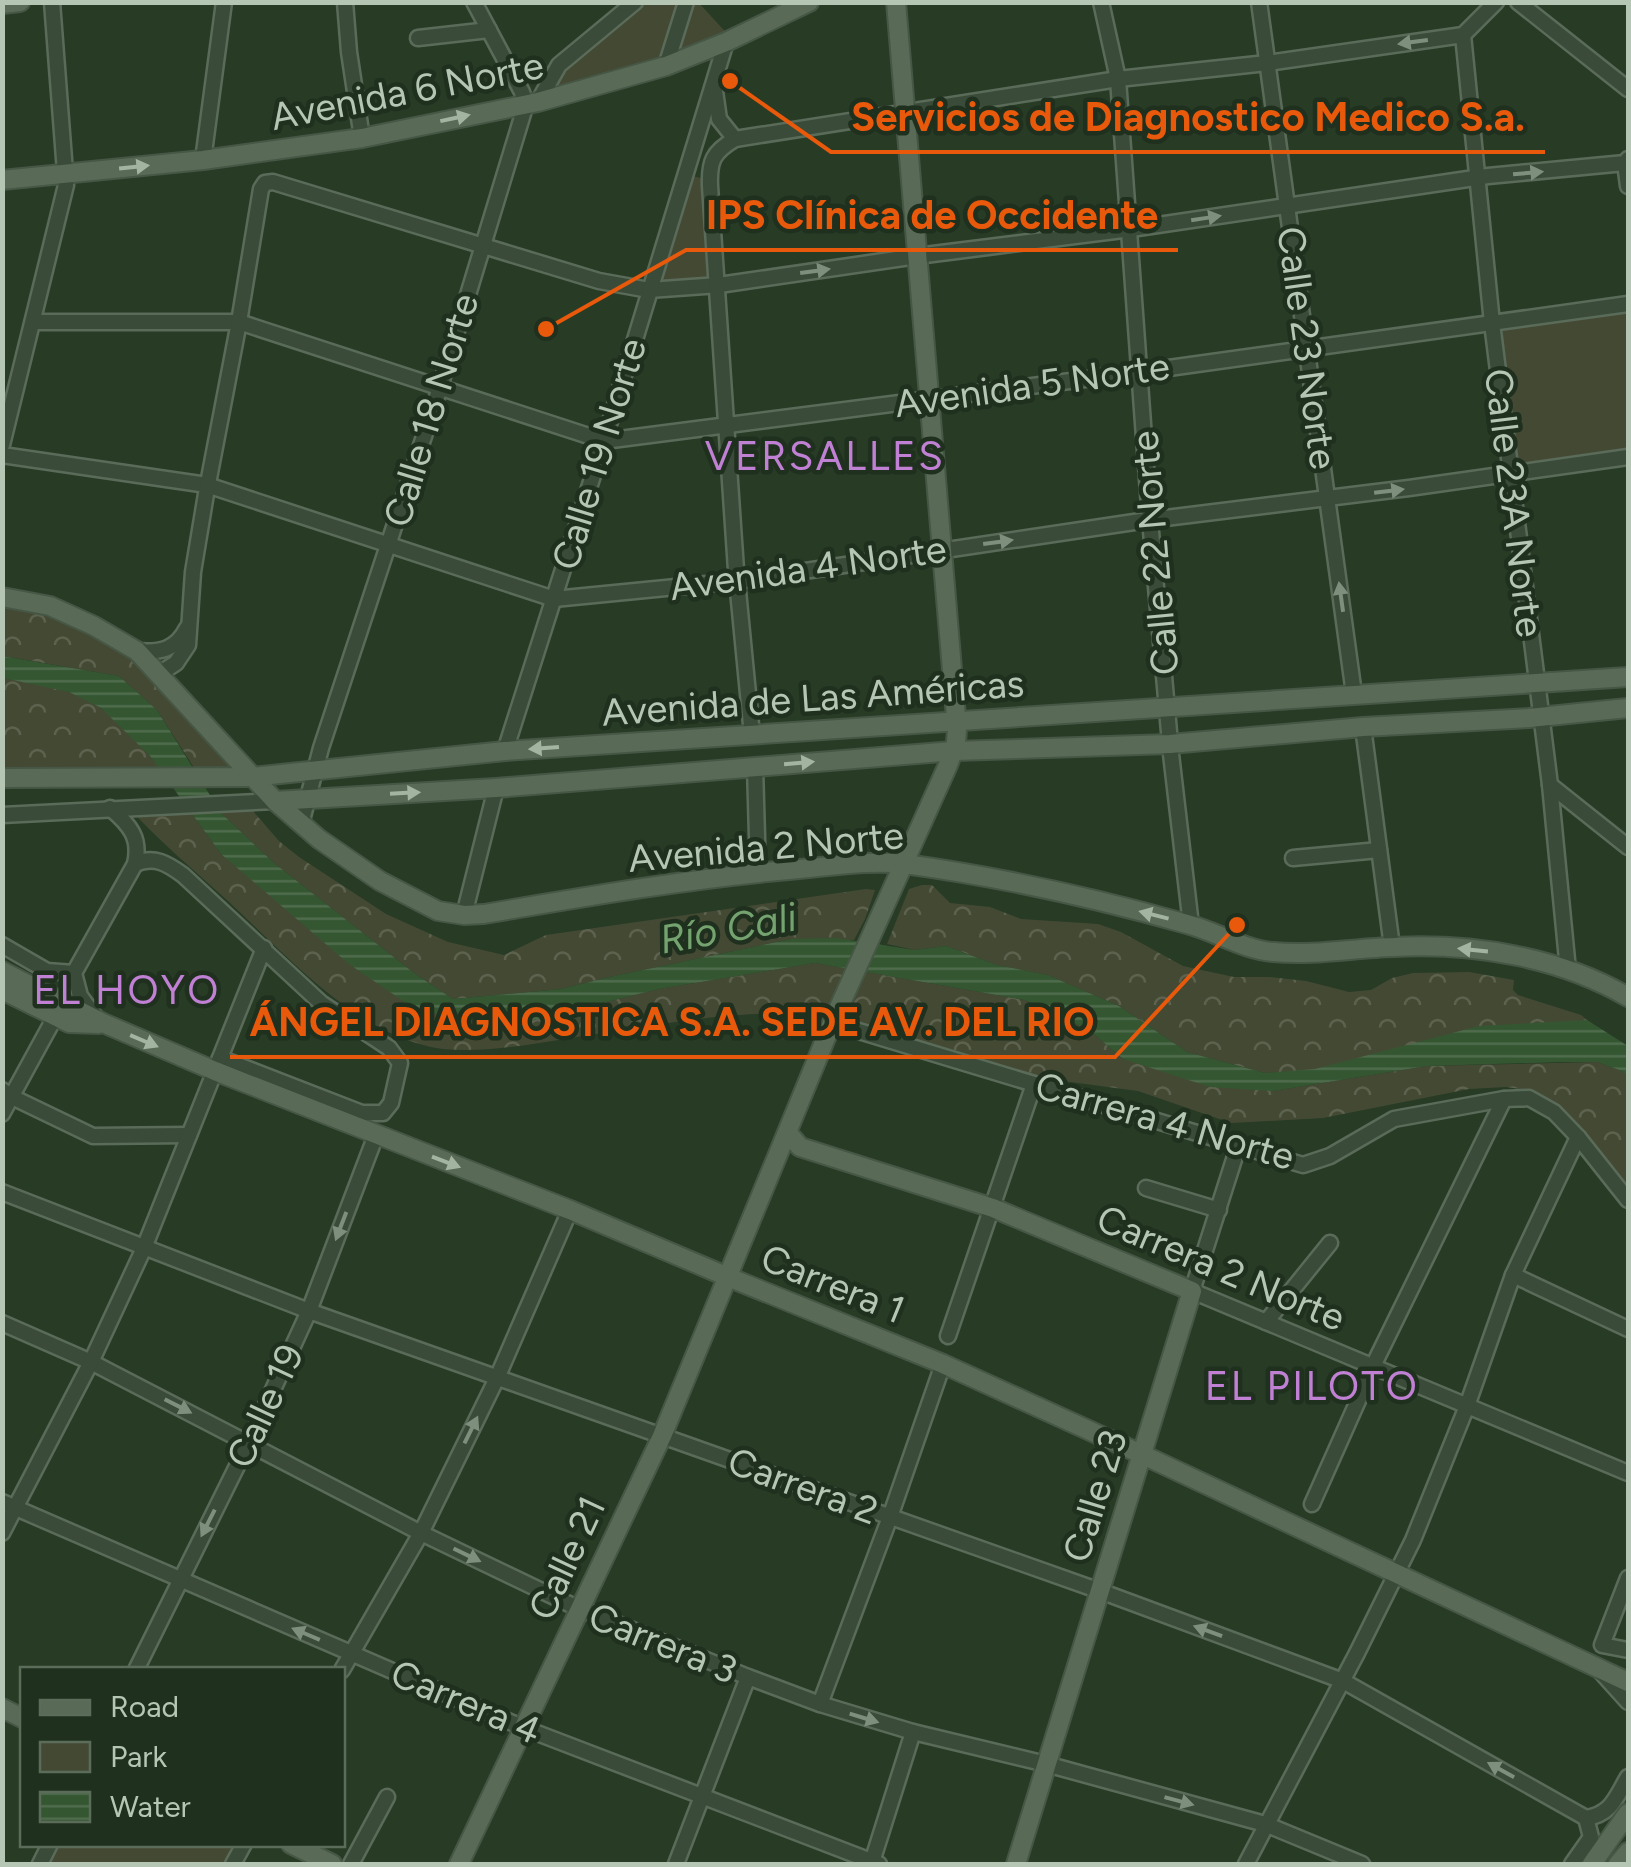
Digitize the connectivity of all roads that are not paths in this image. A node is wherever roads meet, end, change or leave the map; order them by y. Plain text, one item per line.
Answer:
1 (20, 2) edge
2 (52, 2) edge
3 (224, 2) edge
4 (346, 2) edge
5 (474, 2) edge
6 (636, 2) edge
7 (686, 2) edge
8 (808, 2) edge
9 (896, 2) edge
10 (1101, 2) edge
11 (1259, 2) edge
12 (1496, 2) edge
13 (1518, 2) edge
14 (2, 4) edge
15 (489, 30) junction
16 (1463, 35) junction
17 (418, 38) dead end
18 (726, 42) junction
19 (1267, 63) junction
20 (666, 66) junction
21 (1118, 79) junction
22 (713, 83) junction
23 (1628, 89) edge
24 (532, 103) junction
25 (905, 114) junction
26 (362, 138) junction
27 (735, 139) junction
28 (203, 160) junction
29 (1627, 161) edge
30 (66, 174) junction
31 (1478, 178) junction
32 (2, 180) edge
33 (710, 186) junction
34 (1628, 186) edge
35 (681, 190) junction
36 (1287, 206) junction
37 (1131, 229) junction
38 (483, 246) junction
39 (917, 256) junction
40 (718, 285) junction
41 (649, 290) junction
42 (1628, 304) edge
43 (32, 322) junction
44 (239, 322) junction
45 (1492, 323) junction
46 (1307, 348) junction
47 (1140, 372) junction
48 (439, 388) junction
49 (928, 399) junction
50 (727, 426) junction
51 (604, 440) junction
52 (2, 445) edge
53 (1628, 457) edge
54 (2, 458) edge
55 (1512, 474) junction
56 (207, 485) junction
57 (1328, 498) junction
58 (1150, 520) junction
59 (389, 544) junction
60 (941, 550) junction
61 (737, 581) junction
62 (2, 597) edge
63 (554, 598) junction
64 (190, 623) junction
65 (137, 651) junction
66 (159, 674) junction
67 (1628, 677) edge
68 (1536, 682) junction
69 (1354, 694) junction
70 (1167, 708) junction
71 (1628, 708) edge
72 (1540, 716) junction
73 (956, 720) junction
74 (1363, 728) junction
75 (752, 735) junction
76 (1170, 744) junction
77 (504, 751) junction
78 (954, 751) junction
79 (755, 767) junction
80 (315, 769) junction
81 (251, 777) junction
82 (2, 778) edge
83 (1550, 785) junction
84 (496, 788) junction
85 (307, 798) junction
86 (274, 800) junction
87 (110, 808) junction
88 (2, 816) edge
89 (300, 824) junction
90 (1628, 847) edge
91 (1379, 850) junction
92 (1293, 858) dead end
93 (135, 864) junction
94 (902, 864) junction
95 (758, 872) junction
96 (464, 916) junction
97 (1191, 925) junction
98 (2, 945) edge
99 (1392, 947) junction
100 (264, 948) junction
101 (2, 970) edge
102 (1568, 970) junction
103 (74, 972) junction
104 (2, 990) edge
105 (1628, 996) edge
106 (55, 1008) junction
107 (832, 1023) junction
108 (102, 1024) junction
109 (217, 1064) junction
110 (1034, 1084) junction
111 (7, 1093) edge
112 (1504, 1099) junction
113 (2, 1114) edge
114 (189, 1135) junction
115 (376, 1135) junction
116 (1578, 1137) junction
117 (794, 1140) junction
118 (1238, 1148) junction
119 (1146, 1188) dead end
120 (2, 1192) edge
121 (1628, 1200) edge
122 (993, 1208) junction
123 (570, 1210) junction
124 (1219, 1210) junction
125 (1330, 1243) dead end
126 (144, 1248) junction
127 (1513, 1276) junction
128 (728, 1277) junction
129 (1192, 1291) junction
130 (309, 1311) junction
131 (2, 1322) edge
132 (1266, 1322) junction
133 (1628, 1329) edge
134 (948, 1336) dead end
135 (91, 1362) junction
136 (942, 1364) junction
137 (1374, 1367) junction
138 (497, 1378) junction
139 (1466, 1406) junction
140 (662, 1436) junction
141 (249, 1442) junction
142 (1142, 1454) junction
143 (1628, 1473) edge
144 (1312, 1504) dead end
145 (10, 1505) edge
146 (890, 1517) junction
147 (2, 1533) edge
148 (421, 1533) junction
149 (1396, 1574) junction
150 (1628, 1578) edge
151 (180, 1579) junction
152 (1100, 1591) junction
153 (579, 1608) junction
154 (1628, 1650) edge
155 (351, 1653) junction
156 (137, 1667) edge
157 (344, 1667) edge
158 (1597, 1668) junction
159 (748, 1678) junction
160 (1342, 1681) junction
161 (1628, 1682) edge
162 (1628, 1702) edge
163 (820, 1704) junction
164 (524, 1728) junction
165 (913, 1732) junction
166 (1046, 1764) junction
167 (1628, 1777) edge
168 (702, 1796) junction
169 (387, 1798) dead end
170 (1628, 1814) edge
171 (1586, 1818) junction
172 (1265, 1824) junction
173 (298, 1847) edge
174 (1628, 1852) edge
175 (876, 1863) edge
176 (332, 1864) edge
177 (351, 1864) edge
178 (459, 1864) edge
179 (676, 1864) edge
180 (1016, 1864) edge
181 (1246, 1864) edge
182 (1362, 1864) edge
183 (1572, 1864) edge
184 (1592, 1864) edge
185 (1618, 1864) edge

1 - 14 main road
2 - 30 street
3 - 28 street
4 - 26 street
5 - 15 street
6 - 24 street, Calle 18 Norte
7 - 20 street
8 - 18 main road, Avenida 6 Norte
9 - 25 main road
10 - 21 street, Calle 22 Norte
11 - 19 street, Calle 23 Norte
12 - 16 street
13 - 23 street
15 - 17 street
15 - 24 street
16 -> 19 street
16 - 31 street, Calle 23A Norte
18 - 20 main road, Avenida 6 Norte
18 - 22 street, Calle 19 Norte
19 - 21 street
19 - 36 street, Calle 23 Norte
20 - 24 main road, Avenida 6 Norte
21 - 25 street
21 - 37 street, Calle 22 Norte
22 - 27 street
22 - 35 street, Calle 19 Norte
26 -> 24 main road, Avenida 6 Norte
24 - 38 street, Calle 18 Norte
25 - 27 street
25 - 39 main road
26 - 28 main road, Avenida 6 Norte
27 - 33 street
30 -> 28 main road, Avenida 6 Norte
31 -> 29 street
29 - 34 street
30 - 32 main road, Avenida 6 Norte
30 - 43 street
31 - 36 street
31 - 45 street, Calle 23A Norte
33 - 35 street
33 - 40 street
35 - 41 street, Calle 19 Norte
37 -> 36 street
36 - 46 street, Calle 23 Norte
37 - 39 street
37 - 47 street, Calle 22 Norte
38 - 41 street
38 - 44 street
38 - 48 street, Calle 18 Norte
40 -> 39 street
39 - 49 main road
40 - 41 street
40 - 50 street
41 - 51 street, Calle 19 Norte
42 - 45 street, Avenida 5 Norte
43 - 44 street, Avenida 5 Norte
43 - 52 street
44 - 48 street, Avenida 5 Norte
44 - 56 street
45 - 46 street, Avenida 5 Norte
45 - 55 street, Calle 23A Norte
46 - 47 street, Avenida 5 Norte
46 - 57 street, Calle 23 Norte
47 - 49 street, Avenida 5 Norte
47 - 58 street, Calle 22 Norte
48 - 51 street, Avenida 5 Norte
48 - 59 street, Calle 18 Norte
49 - 50 street, Avenida 5 Norte
49 - 60 main road
50 - 51 street, Avenida 5 Norte
50 - 61 street
51 - 63 street, Calle 19 Norte
53 - 55 street, Avenida 4 Norte
54 - 56 street, Avenida 4 Norte
57 -> 55 street, Avenida 4 Norte
55 - 68 street, Calle 23A Norte
56 - 59 street, Avenida 4 Norte
56 - 64 street
57 - 58 street, Avenida 4 Norte
69 -> 57 street, Calle 23 Norte
60 -> 58 street, Avenida 4 Norte
58 - 70 street, Calle 22 Norte
59 - 63 street, Avenida 4 Norte
59 - 80 street, Calle 18 Norte
60 - 61 street, Avenida 4 Norte
60 - 73 main road
61 - 63 street, Avenida 4 Norte
61 - 75 street
62 - 65 main road, Avenida 2 Norte
63 - 77 street, Calle 19 Norte
64 - 65 street
64 - 66 street
65 - 66 main road, Avenida 2 Norte
66 - 81 main road, Avenida 2 Norte
67 - 68 main road, Avenida de Las Américas
68 - 69 main road, Avenida de Las Américas
68 - 72 street, Calle 23A Norte
69 - 70 main road, Avenida de Las Américas
70 - 73 main road, Avenida de Las Américas
70 - 76 street, Calle 22 Norte
71 - 72 main road, Avenida de Las Américas
72 - 74 main road, Avenida de Las Américas
72 - 83 street, Calle 23A Norte
73 - 75 main road, Avenida de Las Américas
73 - 78 main road
74 - 76 main road, Avenida de Las Américas
74 - 91 street
75 -> 77 main road, Avenida de Las Américas
76 - 78 main road, Avenida de Las Américas
76 - 97 street, Calle 22 Norte
77 - 80 main road, Avenida de Las Américas
79 -> 78 main road, Avenida de Las Américas
78 - 94 main road, Calle 21
79 - 84 main road, Avenida de Las Américas
79 - 95 street
80 - 81 main road, Avenida de Las Américas
80 - 85 street, Calle 18 Norte
81 - 82 main road, Avenida de Las Américas
81 - 86 main road, Avenida 2 Norte
83 - 90 street
83 - 102 street, Calle 23A Norte
85 -> 84 main road, Avenida de Las Américas
84 - 96 street
85 - 86 main road, Avenida de Las Américas
85 - 89 street, Calle 18 Norte
86 - 87 street, Avenida de Las Américas
86 - 89 main road, Avenida 2 Norte
87 - 88 street, Avenida de Las Américas
87 - 93 street
89 - 96 main road, Avenida 2 Norte
91 - 92 street
91 - 99 street
93 - 100 street
93 - 103 street
94 - 95 main road, Avenida 2 Norte
97 -> 94 main road, Avenida 2 Norte
94 - 107 main road, Calle 21
95 - 96 main road, Avenida 2 Norte
97 - 99 main road, Avenida 2 Norte
98 - 103 street
102 -> 99 main road, Avenida 2 Norte
100 - 109 street
100 - 109 street, Carrera 1
101 - 106 main road, Carrera 1
102 - 105 main road, Avenida 2 Norte
103 - 108 street
104 - 106 main road
106 - 108 main road, Carrera 1
106 - 111 street
107 - 110 street, Carrera 4 Norte
107 - 117 main road, Calle 21
108 -> 109 main road, Carrera 1
109 - 114 street
109 - 115 main road, Carrera 1
110 - 118 street, Carrera 4 Norte
110 - 122 street
111 - 113 street
111 - 114 street
112 - 116 street, Carrera 4 Norte
112 - 118 street, Carrera 4 Norte
112 - 137 street
114 - 126 street
115 -> 123 main road, Carrera 1
115 -> 130 street, Calle 19
116 - 121 street, Carrera 4 Norte
116 - 127 street
117 - 122 main road, Carrera 2 Norte
117 - 128 main road, Calle 21
118 - 124 street, Calle 23
119 - 124 street
120 - 126 street, Carrera 2
122 - 129 main road, Carrera 2 Norte
122 - 134 street
123 - 128 main road, Carrera 1
123 - 138 street
124 - 129 street, Calle 23
125 - 132 street
126 - 130 street, Carrera 2
126 - 135 street
127 - 133 street
127 - 139 street
128 - 136 main road, Carrera 1
128 - 140 main road, Calle 21
129 - 132 street, Carrera 2 Norte
129 - 142 main road, Calle 23
130 - 138 street, Carrera 2
130 - 141 street, Calle 19
131 - 135 street, Carrera 3
132 - 137 street, Carrera 2 Norte
135 -> 141 street, Carrera 3
135 - 145 street
136 - 142 main road, Carrera 1
136 - 146 street
137 - 139 street, Carrera 2 Norte
137 - 144 street
138 - 140 street, Carrera 2
148 -> 138 street
139 - 143 street, Carrera 2 Norte
139 - 149 street
140 - 146 street, Carrera 2
140 - 153 main road, Calle 21
141 - 148 street, Carrera 3
141 -> 151 street, Calle 19
142 - 149 main road, Carrera 1
142 - 152 main road, Calle 23
145 - 147 street
145 - 151 street, Carrera 4
146 - 152 street, Carrera 2
146 - 163 street
148 -> 153 street, Carrera 3
148 - 155 street
149 - 158 main road, Carrera 1
149 - 160 street
150 - 154 street
155 -> 151 street, Carrera 4
151 - 156 street, Calle 19
160 -> 152 street, Carrera 2
152 - 166 main road, Calle 23
153 - 159 street, Carrera 3
153 - 164 main road, Calle 21
155 - 157 street
155 - 164 street, Carrera 4
158 - 161 main road, Carrera 1
158 - 162 street
159 - 163 street, Carrera 3
159 - 168 street
171 -> 160 street, Carrera 2
160 - 172 street
163 -> 165 street, Carrera 3
164 - 168 street, Carrera 4
164 - 178 main road, Calle 21
165 - 166 street, Carrera 3
165 - 175 street
166 -> 172 street, Carrera 3
166 - 180 main road, Calle 23
167 - 171 street
168 - 175 street, Carrera 4
168 - 179 street
169 - 177 street
170 - 184 main road
171 - 183 street
172 - 181 street
172 - 182 street, Carrera 3
173 - 176 main road
174 - 185 main road

